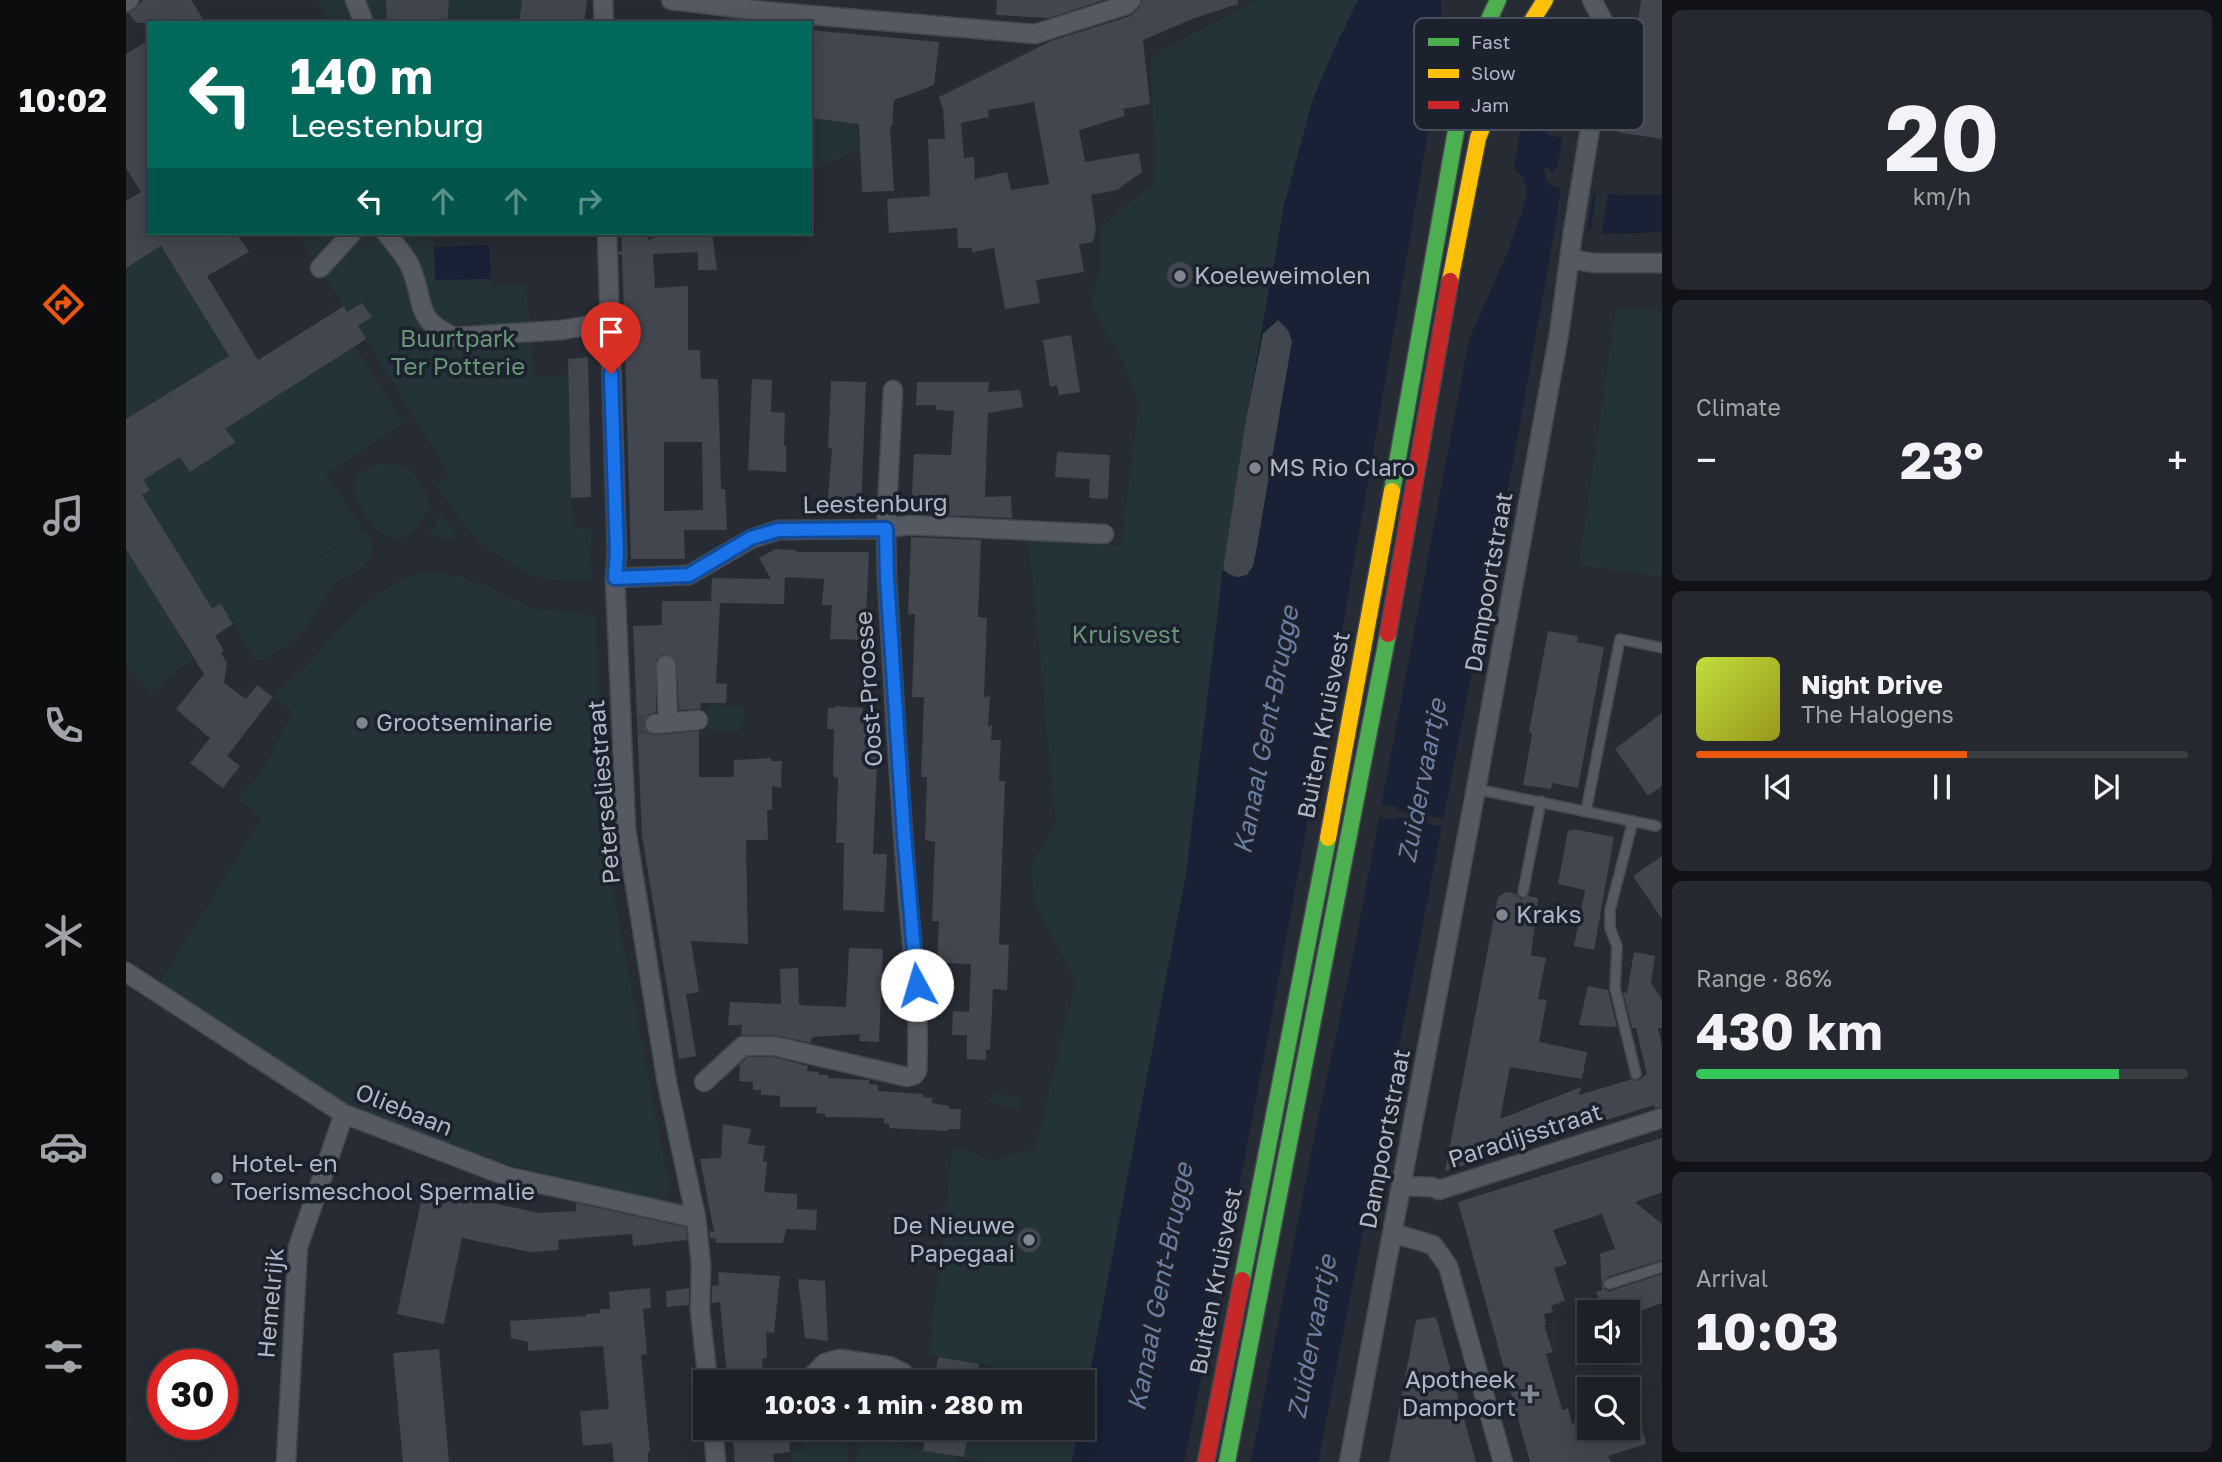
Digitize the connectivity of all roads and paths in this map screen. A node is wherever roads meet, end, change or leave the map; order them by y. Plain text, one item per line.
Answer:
1 (355, 0) edge
2 (603, 0) edge
3 (671, 0) edge
4 (1131, 0) edge
5 (1498, 0) edge
6 (1545, 0) edge
7 (1592, 0) edge
8 (1490, 18) edge
9 (1534, 18) edge
10 (1602, 18) edge
11 (363, 21) edge
12 (604, 21) edge
13 (1456, 130) edge
14 (1481, 130) edge
15 (1590, 130) edge
16 (350, 235) edge
17 (387, 235) edge
18 (607, 235) edge
19 (1570, 259) junction
20 (1662, 263) edge
21 (320, 268) dead end
22 (610, 322) junction
23 (893, 390) dead end
24 (886, 529) junction
25 (1104, 534) dead end
26 (615, 578) junction
27 (1662, 648) edge
28 (666, 665) dead end
29 (698, 720) dead end
30 (646, 724) junction
31 (1476, 789) junction
32 (1541, 801) junction
33 (1586, 811) junction
34 (1633, 821) junction
35 (1656, 826) dead end
36 (1523, 892) dead end
37 (126, 972) edge
38 (1636, 1074) dead end
39 (704, 1082) dead end
40 (344, 1114) junction
41 (1662, 1118) edge
42 (1402, 1186) junction
43 (696, 1218) junction
44 (1393, 1233) junction
45 (1662, 1266) edge
46 (1609, 1284) dead end
47 (707, 1370) edge
48 (818, 1370) edge
49 (897, 1370) edge
50 (714, 1440) edge
51 (286, 1462) edge
52 (716, 1462) edge
53 (1206, 1462) edge
54 (1227, 1462) edge
55 (1349, 1462) edge
56 (1503, 1462) edge

1 - 11 street
2 - 12 street
3 - 4 street
5 - 8 main road, Buiten Kruisvest
6 - 9 main road, Buiten Kruisvest
7 - 10 street, Dampoortstraat
13 - 53 main road, Buiten Kruisvest
14 - 54 main road, Buiten Kruisvest
15 - 19 street, Dampoortstraat
16 - 21 street
17 - 22 street
18 - 22 street, Peterseliestraat
19 - 20 street
19 - 31 street, Dampoortstraat
22 - 26 street, Peterseliestraat
23 - 24 street, Oost-Proosse
24 - 25 street, Leestenburg
24 - 26 street, Leestenburg
24 - 39 street, Oost-Proosse
26 - 30 street, Peterseliestraat
27 - 33 lane
28 - 30 street
29 - 30 street
30 - 43 street, Peterseliestraat
31 - 32 lane
31 - 42 street, Dampoortstraat
32 - 33 lane
32 - 36 lane
33 - 34 lane
34 - 35 lane
34 - 38 lane
37 - 40 street, Oliebaan
40 - 43 street, Oliebaan
40 - 51 street, Hemelrijk
41 - 42 street, Paradijsstraat
42 - 44 street, Dampoortstraat
43 - 47 street, Peterseliestraat
44 - 55 street, Dampoortstraat
44 - 56 street
45 - 46 lane
48 - 49 street
50 - 52 street

